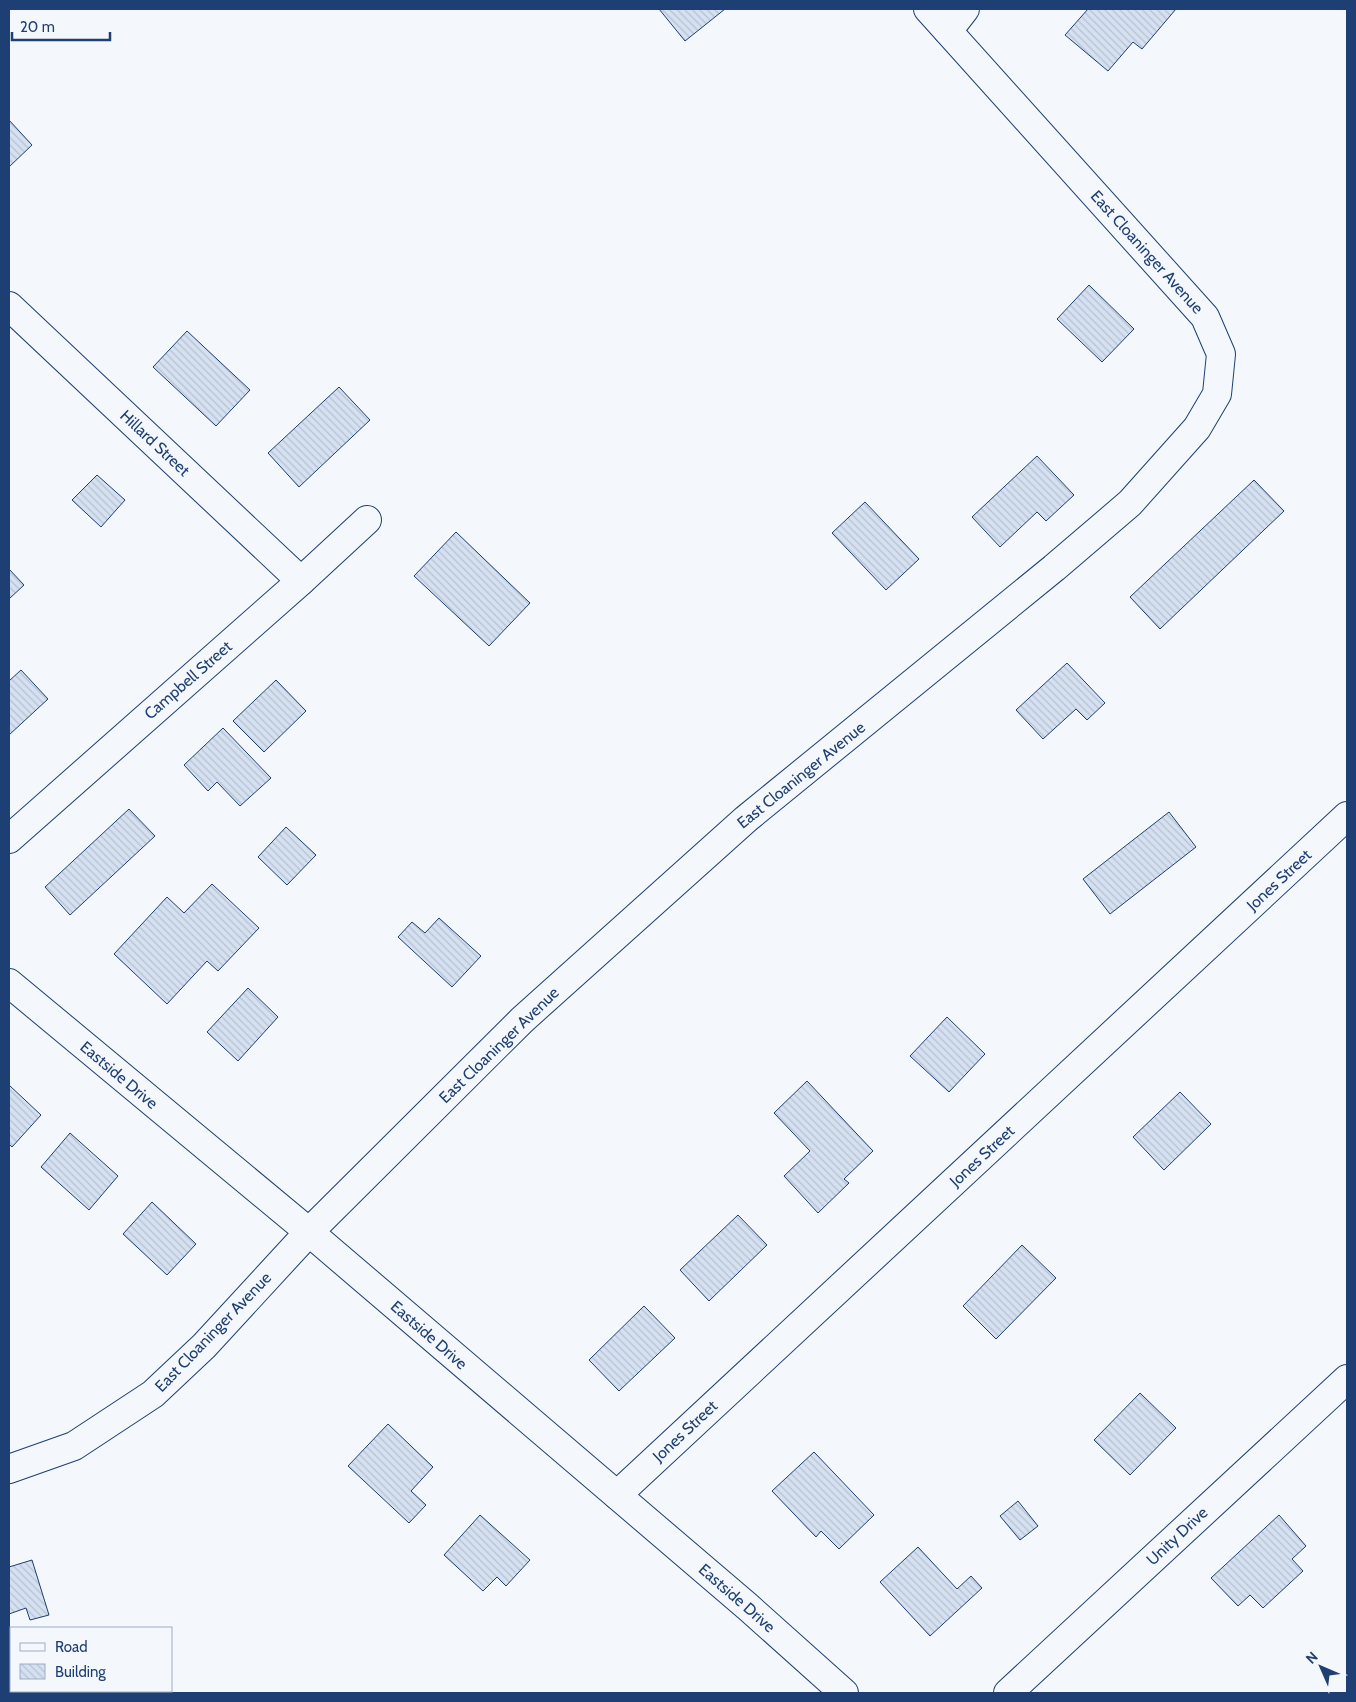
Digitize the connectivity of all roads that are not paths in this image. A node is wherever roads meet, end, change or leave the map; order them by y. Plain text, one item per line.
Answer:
1 (928, 9) edge
2 (965, 9) edge
3 (948, 31) junction
4 (9, 306) edge
5 (367, 520) dead end
6 (301, 581) junction
7 (1347, 816) edge
8 (9, 839) edge
9 (9, 984) edge
10 (309, 1232) junction
11 (1347, 1379) edge
12 (9, 1469) edge
13 (617, 1495) junction
14 (844, 1693) edge
15 (1008, 1693) edge

1 - 3 street, East Cloaninger Avenue
2 - 3 street
3 - 10 street, East Cloaninger Avenue
4 - 6 street, Hillard Street
5 - 6 street, Campbell Street
6 - 8 street, Campbell Street
7 - 13 street, Jones Street
9 - 10 street, Eastside Drive
10 - 12 street, East Cloaninger Avenue
10 - 13 street, Eastside Drive
11 - 15 street, Unity Drive
13 - 14 street, Eastside Drive

